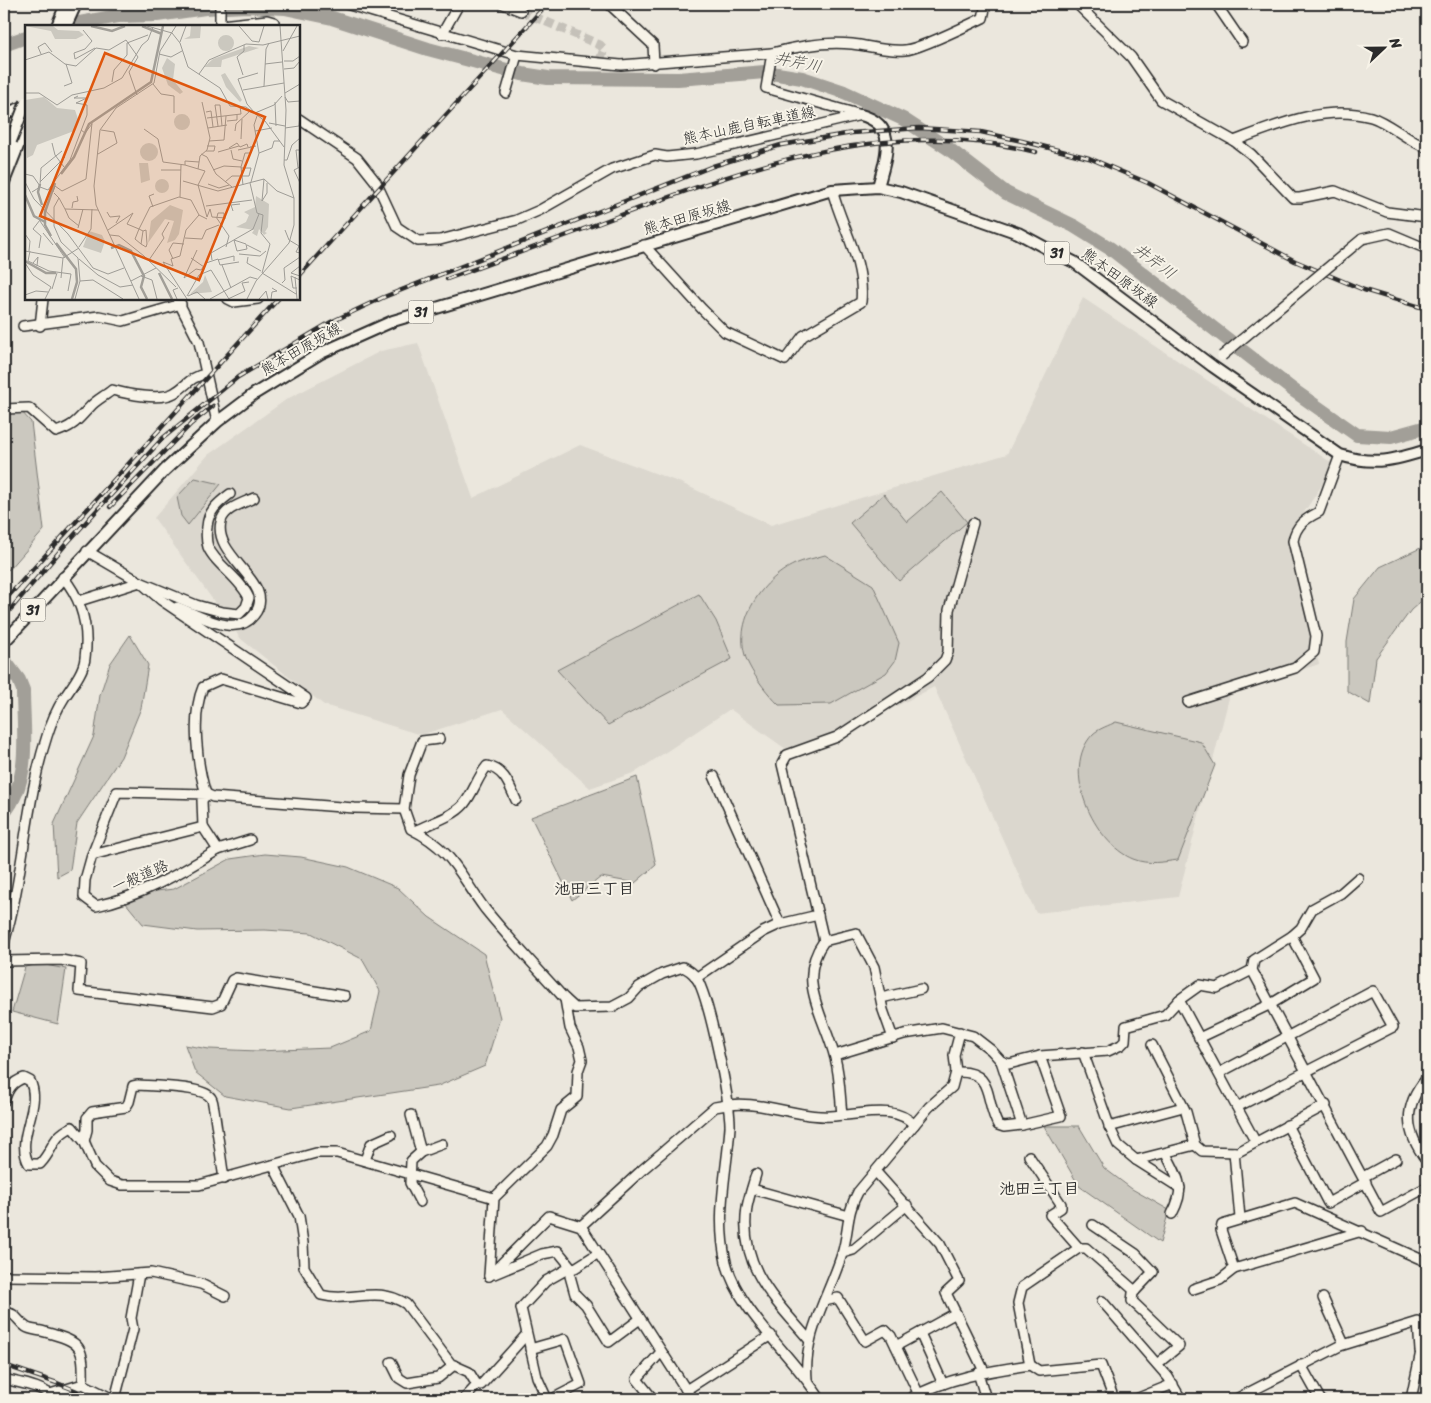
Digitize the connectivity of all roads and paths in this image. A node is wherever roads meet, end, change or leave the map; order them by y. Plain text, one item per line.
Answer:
1 (66, 4) edge
2 (76, 4) edge
3 (220, 4) edge
4 (346, 4) edge
5 (459, 4) edge
6 (503, 4) edge
7 (609, 4) edge
8 (986, 4) edge
9 (1077, 4) edge
10 (1216, 4) edge
11 (521, 11) tunnel mouth
12 (57, 25) edge
13 (66, 25) edge
14 (220, 25) edge
15 (228, 25) edge
16 (272, 25) edge
17 (442, 34) junction
18 (1242, 42) dead end
19 (772, 53) junction
20 (516, 55) junction
21 (654, 64) junction
22 (506, 93) dead end
23 (25, 104) edge
24 (25, 107) edge
25 (4, 114) edge
26 (861, 115) junction
27 (300, 121) edge
28 (25, 127) edge
29 (1234, 141) junction
30 (15, 142) junction
31 (1427, 148) edge
32 (4, 158) edge
33 (4, 182) edge
34 (878, 187) junction
35 (832, 190) junction
36 (1427, 217) edge
37 (644, 245) junction
38 (1427, 250) edge
39 (43, 300) edge
40 (180, 300) edge
41 (230, 300) edge
42 (255, 300) edge
43 (23, 326) dead end
44 (40, 326) junction
45 (1212, 366) junction
46 (206, 374) junction
47 (4, 409) edge
48 (217, 422) junction
49 (1427, 450) edge
50 (1340, 455) junction
51 (230, 494) dead end
52 (254, 498) dead end
53 (973, 523) dead end
54 (87, 551) junction
55 (63, 577) junction
56 (140, 582) junction
57 (161, 600) junction
58 (78, 601) junction
59 (4, 642) edge
60 (1188, 702) dead end
61 (439, 739) dead end
62 (714, 776) dead end
63 (207, 794) junction
64 (516, 800) dead end
65 (404, 808) junction
66 (203, 827) junction
67 (415, 831) junction
68 (250, 840) dead end
69 (218, 850) junction
70 (92, 855) junction
71 (1358, 878) dead end
72 (818, 914) junction
73 (780, 924) junction
74 (1292, 936) junction
75 (824, 941) junction
76 (4, 943) edge
77 (4, 961) edge
78 (1252, 970) junction
79 (696, 978) junction
80 (922, 989) dead end
81 (345, 996) dead end
82 (564, 998) junction
83 (881, 998) junction
84 (1179, 1000) junction
85 (1271, 1004) junction
86 (960, 1032) junction
87 (1288, 1036) junction
88 (893, 1038) junction
89 (1199, 1038) junction
90 (1152, 1045) dead end
91 (1083, 1052) junction
92 (835, 1055) junction
93 (1040, 1056) junction
94 (1001, 1062) junction
95 (1307, 1070) junction
96 (956, 1072) junction
97 (1219, 1074) junction
98 (1427, 1078) edge
99 (4, 1101) edge
100 (728, 1104) junction
101 (1326, 1105) junction
102 (1237, 1107) junction
103 (1184, 1108) junction
104 (412, 1115) dead end
105 (842, 1115) junction
106 (914, 1125) junction
107 (1022, 1125) junction
108 (1287, 1125) junction
109 (1109, 1127) junction
110 (391, 1135) dead end
111 (84, 1141) junction
112 (1255, 1141) junction
113 (442, 1144) dead end
114 (1195, 1145) junction
115 (421, 1152) junction
116 (1234, 1152) junction
117 (1166, 1154) junction
118 (1029, 1156) dead end
119 (1396, 1159) dead end
120 (365, 1160) junction
121 (1136, 1160) junction
122 (1427, 1161) edge
123 (273, 1165) junction
124 (876, 1172) junction
125 (411, 1173) junction
126 (756, 1174) dead end
127 (224, 1179) junction
128 (1365, 1180) junction
129 (1427, 1186) edge
130 (1180, 1188) junction
131 (752, 1189) junction
132 (494, 1198) junction
133 (420, 1202) dead end
134 (907, 1205) junction
135 (1172, 1214) dead end
136 (848, 1216) junction
137 (1240, 1218) junction
138 (1093, 1225) dead end
139 (581, 1226) junction
140 (1362, 1231) junction
141 (1079, 1248) junction
142 (843, 1253) junction
143 (597, 1254) junction
144 (1427, 1262) edge
145 (571, 1267) junction
146 (1234, 1269) junction
147 (139, 1274) junction
148 (4, 1276) edge
149 (489, 1276) junction
150 (1194, 1289) dead end
151 (1135, 1291) junction
152 (225, 1296) dead end
153 (1323, 1298) dead end
154 (824, 1301) junction
155 (1102, 1301) dead end
156 (4, 1312) edge
157 (956, 1313) junction
158 (640, 1319) junction
159 (1427, 1323) edge
160 (920, 1334) junction
161 (526, 1335) junction
162 (771, 1335) junction
163 (810, 1341) junction
164 (1344, 1344) junction
165 (1423, 1344) edge
166 (896, 1346) junction
167 (530, 1349) junction
168 (661, 1352) junction
169 (391, 1362) dead end
170 (1157, 1364) junction
171 (454, 1365) junction
172 (1030, 1365) junction
173 (1301, 1365) junction
174 (981, 1372) junction
175 (4, 1378) edge
176 (807, 1379) junction
177 (83, 1384) junction
178 (943, 1384) junction
179 (1173, 1384) junction
180 (477, 1385) junction
181 (686, 1390) junction
182 (52, 1396) edge
183 (920, 1396) edge
184 (115, 1399) edge
185 (145, 1399) edge
186 (464, 1399) edge
187 (547, 1399) edge
188 (552, 1399) edge
189 (653, 1399) edge
190 (692, 1399) edge
191 (820, 1399) edge
192 (909, 1399) edge
193 (986, 1399) edge
194 (1114, 1399) edge
195 (1136, 1399) edge
196 (1181, 1399) edge
197 (1236, 1399) edge
198 (1320, 1399) edge
199 (1411, 1399) edge

1 - 12 main road
2 - 13 main road
3 - 14 street
4 - 17 street
5 - 17 street
6 - 11 street
7 - 21 street
8 - 19 street
9 - 29 street
10 - 18 street
15 - 16 street
17 - 20 street
19 - 21 street
19 - 26 street
20 - 21 street
20 - 22 street
23 - 25 main road
24 - 30 main road, bridge
26 - 27 street, 熊本山鹿自転車道線
26 - 34 main road
28 - 30 main road
29 - 31 street
29 - 36 street
30 - 32 main road
30 - 33 main road
34 - 35 main road, 熊本田原坂線 / 31
34 - 45 main road, 熊本田原坂線 / 31
35 - 37 main road, 熊本田原坂線 / 31
35 - 37 street
37 - 48 main road, 熊本田原坂線 / 31
38 - 45 street, bridge
39 - 44 street
40 - 44 street
40 - 46 street
41 - 42 street
43 - 44 street
45 - 50 main road, 熊本田原坂線 / 31
46 - 47 street
46 - 48 street
48 - 54 main road, 熊本田原坂線 / 31
49 - 50 main road, 熊本田原坂線 / 31
50 - 60 street
51 - 56 street
52 - 57 street
53 - 72 street
54 - 55 main road, 熊本田原坂線 / 31
54 - 56 street
55 - 58 street
55 - 59 main road, 熊本田原坂線 / 31
56 - 57 street
56 - 58 street
57 - 63 street
58 - 76 street
61 - 65 street
62 - 73 street
63 - 65 street
63 - 66 street
63 - 70 street, 一般道路
64 - 67 street
65 - 67 street
66 - 69 street
66 - 70 street, 一般道路
67 - 82 street
68 - 69 street
69 - 70 street, 一般道路
71 - 74 street
72 - 73 street
72 - 75 street
73 - 79 street
74 - 78 street
74 - 85 street
75 - 83 street
75 - 92 street
77 - 81 street
78 - 84 street
78 - 85 street
79 - 82 street
79 - 100 street
80 - 83 street
82 - 132 street
83 - 88 street
84 - 89 street
84 - 91 street
85 - 87 street
85 - 89 street
86 - 88 street
86 - 94 street
86 - 96 street
87 - 95 street
87 - 95 street
87 - 97 street
88 - 92 street
89 - 97 street
90 - 103 street
91 - 93 street
91 - 109 street
92 - 105 street
93 - 94 street
93 - 107 street
94 - 107 street
95 - 101 street
95 - 102 street
96 - 106 street
96 - 107 street
97 - 102 street
98 - 122 street
99 - 111 street
100 - 105 street
100 - 139 street
100 - 162 street
101 - 108 street
101 - 128 street
102 - 112 street
103 - 109 street
103 - 114 street
104 - 115 street
105 - 106 street
106 - 124 street
108 - 112 street
108 - 128 street
109 - 121 street
110 - 120 street
111 - 127 street
111 - 127 street
112 - 116 street
113 - 115 street
114 - 116 street
114 - 117 street
115 - 125 street
116 - 137 street
117 - 121 street
117 - 130 street
118 - 141 street
119 - 128 street
120 - 123 street
120 - 125 street
121 - 130 street
123 - 127 street
123 - 171 street
124 - 134 street
124 - 136 street
125 - 132 street
125 - 133 street
126 - 131 street
128 - 129 street
130 - 135 street
131 - 136 street
131 - 163 street
132 - 149 street
134 - 142 street
134 - 157 street
136 - 142 street
137 - 140 street
137 - 146 street
138 - 151 street
139 - 143 street
139 - 149 street
140 - 144 street
140 - 146 street
141 - 151 street
141 - 172 street
142 - 154 street
143 - 145 street
143 - 158 street
145 - 149 street
145 - 158 street
145 - 161 street
146 - 150 street
147 - 148 street
147 - 152 street
147 - 184 street
151 - 170 street
153 - 164 street
154 - 163 street
154 - 166 street
155 - 170 street
156 - 177 street
157 - 160 street
157 - 174 street
158 - 168 street
159 - 165 street
160 - 166 street
160 - 178 street
161 - 167 street
161 - 180 street
162 - 176 street
162 - 181 street
163 - 176 street
164 - 165 street
164 - 173 street
165 - 199 street
166 - 183 street
167 - 187 street
167 - 188 street
168 - 181 street
168 - 189 street
169 - 171 street
170 - 179 street
171 - 180 street
172 - 174 street
172 - 194 street
173 - 197 street
173 - 198 street
174 - 178 street
174 - 193 street
175 - 182 street
176 - 191 street
177 - 182 street
177 - 184 street
178 - 183 street
179 - 195 street
179 - 196 street
180 - 186 street
181 - 190 street
183 - 192 street
184 - 185 street

